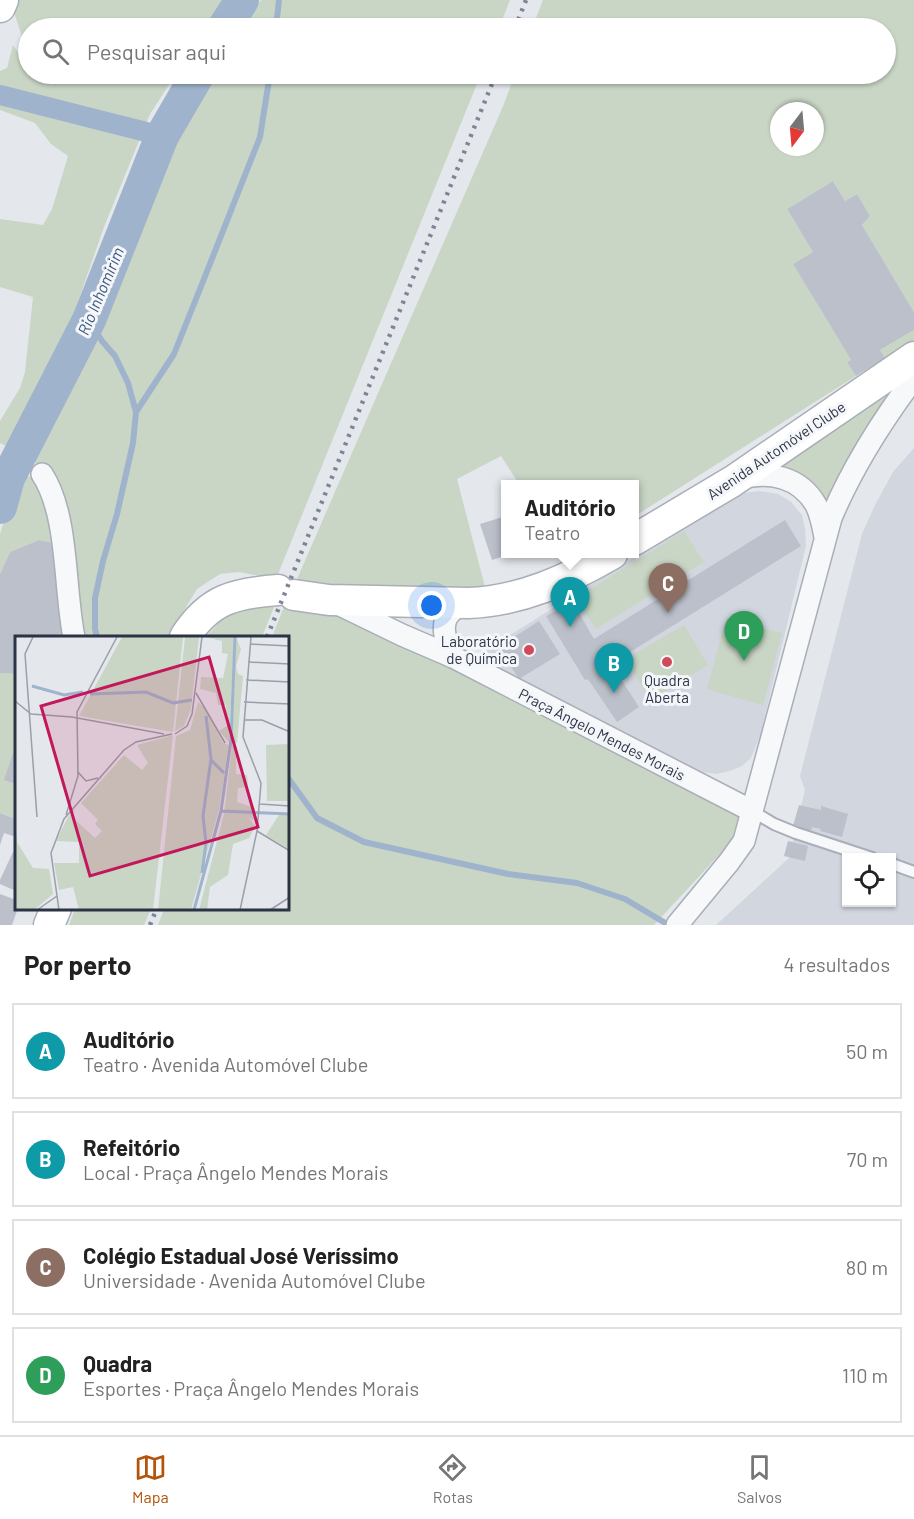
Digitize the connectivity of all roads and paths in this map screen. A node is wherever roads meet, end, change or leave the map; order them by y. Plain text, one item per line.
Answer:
1 (3, 0) edge
2 (0, 7) edge
3 (914, 357) edge
4 (914, 378) edge
5 (42, 474) dead end
6 (733, 481) junction
7 (639, 537) edge
8 (825, 537) junction
9 (605, 558) edge
10 (329, 600) junction
11 (468, 603) junction
12 (74, 636) edge
13 (186, 636) edge
14 (453, 657) junction
15 (752, 811) junction
16 (857, 853) edge
17 (896, 866) edge
18 (914, 872) edge
19 (56, 910) edge
20 (49, 925) edge
21 (677, 925) edge

1 - 2 main road
3 - 6 main road, Avenida Automóvel Clube
4 - 8 street
5 - 12 street
6 - 7 main road, Avenida Automóvel Clube
6 - 8 street
8 - 15 street
9 - 11 main road
10 - 11 main road
10 - 13 main road
10 - 14 street, Praça Ângelo Mendes Morais
11 - 14 street
14 - 15 street, Praça Ângelo Mendes Morais
15 - 16 lane
15 - 21 street
17 - 18 lane
19 - 20 main road

